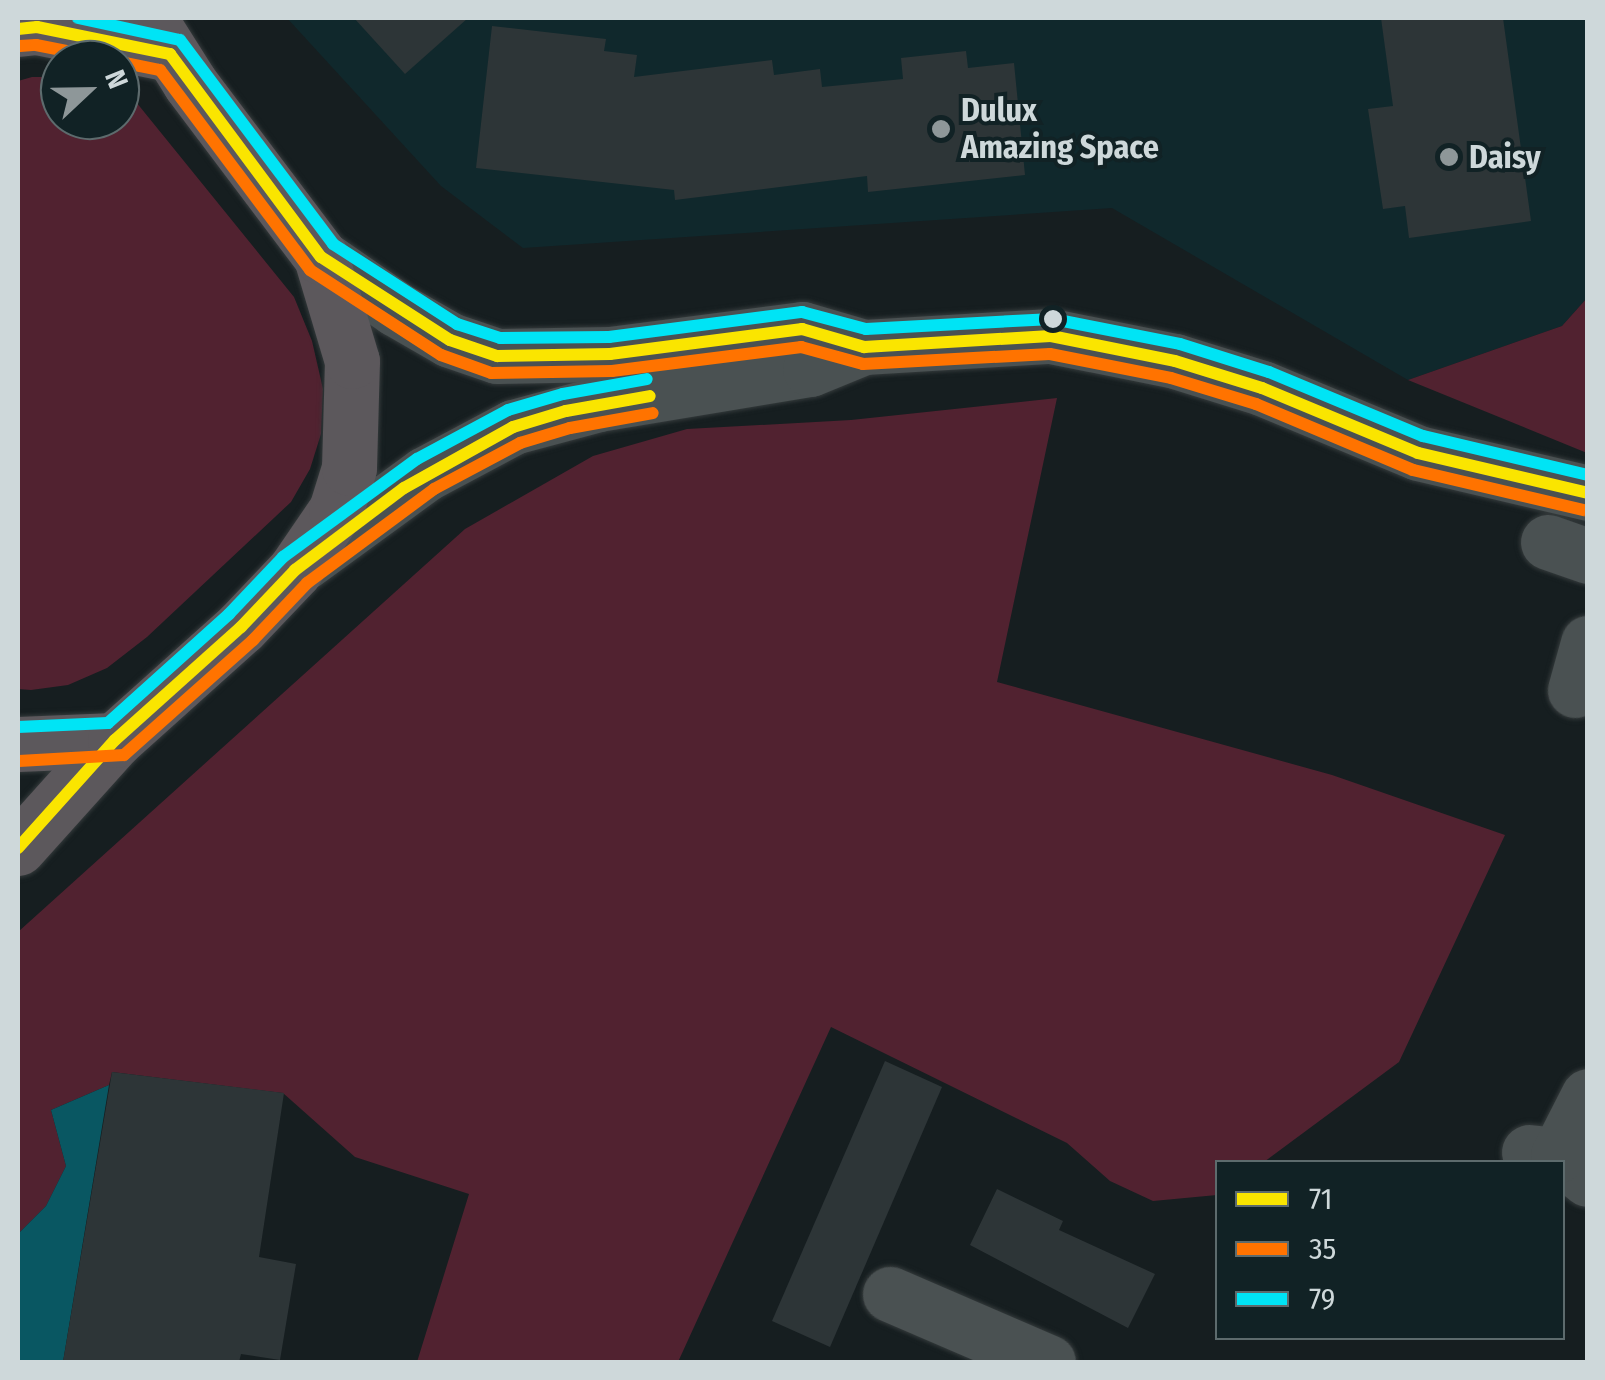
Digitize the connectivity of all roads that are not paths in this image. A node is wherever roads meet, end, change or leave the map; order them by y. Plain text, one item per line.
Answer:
1 (18, 29) edge
2 (160, 36) edge
3 (320, 256) junction
4 (864, 347) junction
5 (1588, 493) edge
6 (294, 570) junction
7 (114, 740) junction
8 (18, 744) edge
9 (18, 848) edge
10 (1588, 1096) edge
11 (1559, 1160) edge
12 (890, 1294) dead end
13 (1048, 1362) edge

1 - 2 highway
2 - 3 highway
3 - 4 street
3 - 6 highway
4 - 5 street
4 - 6 street
6 - 7 highway
7 - 8 highway
7 - 9 highway
10 - 11 street
12 - 13 street

